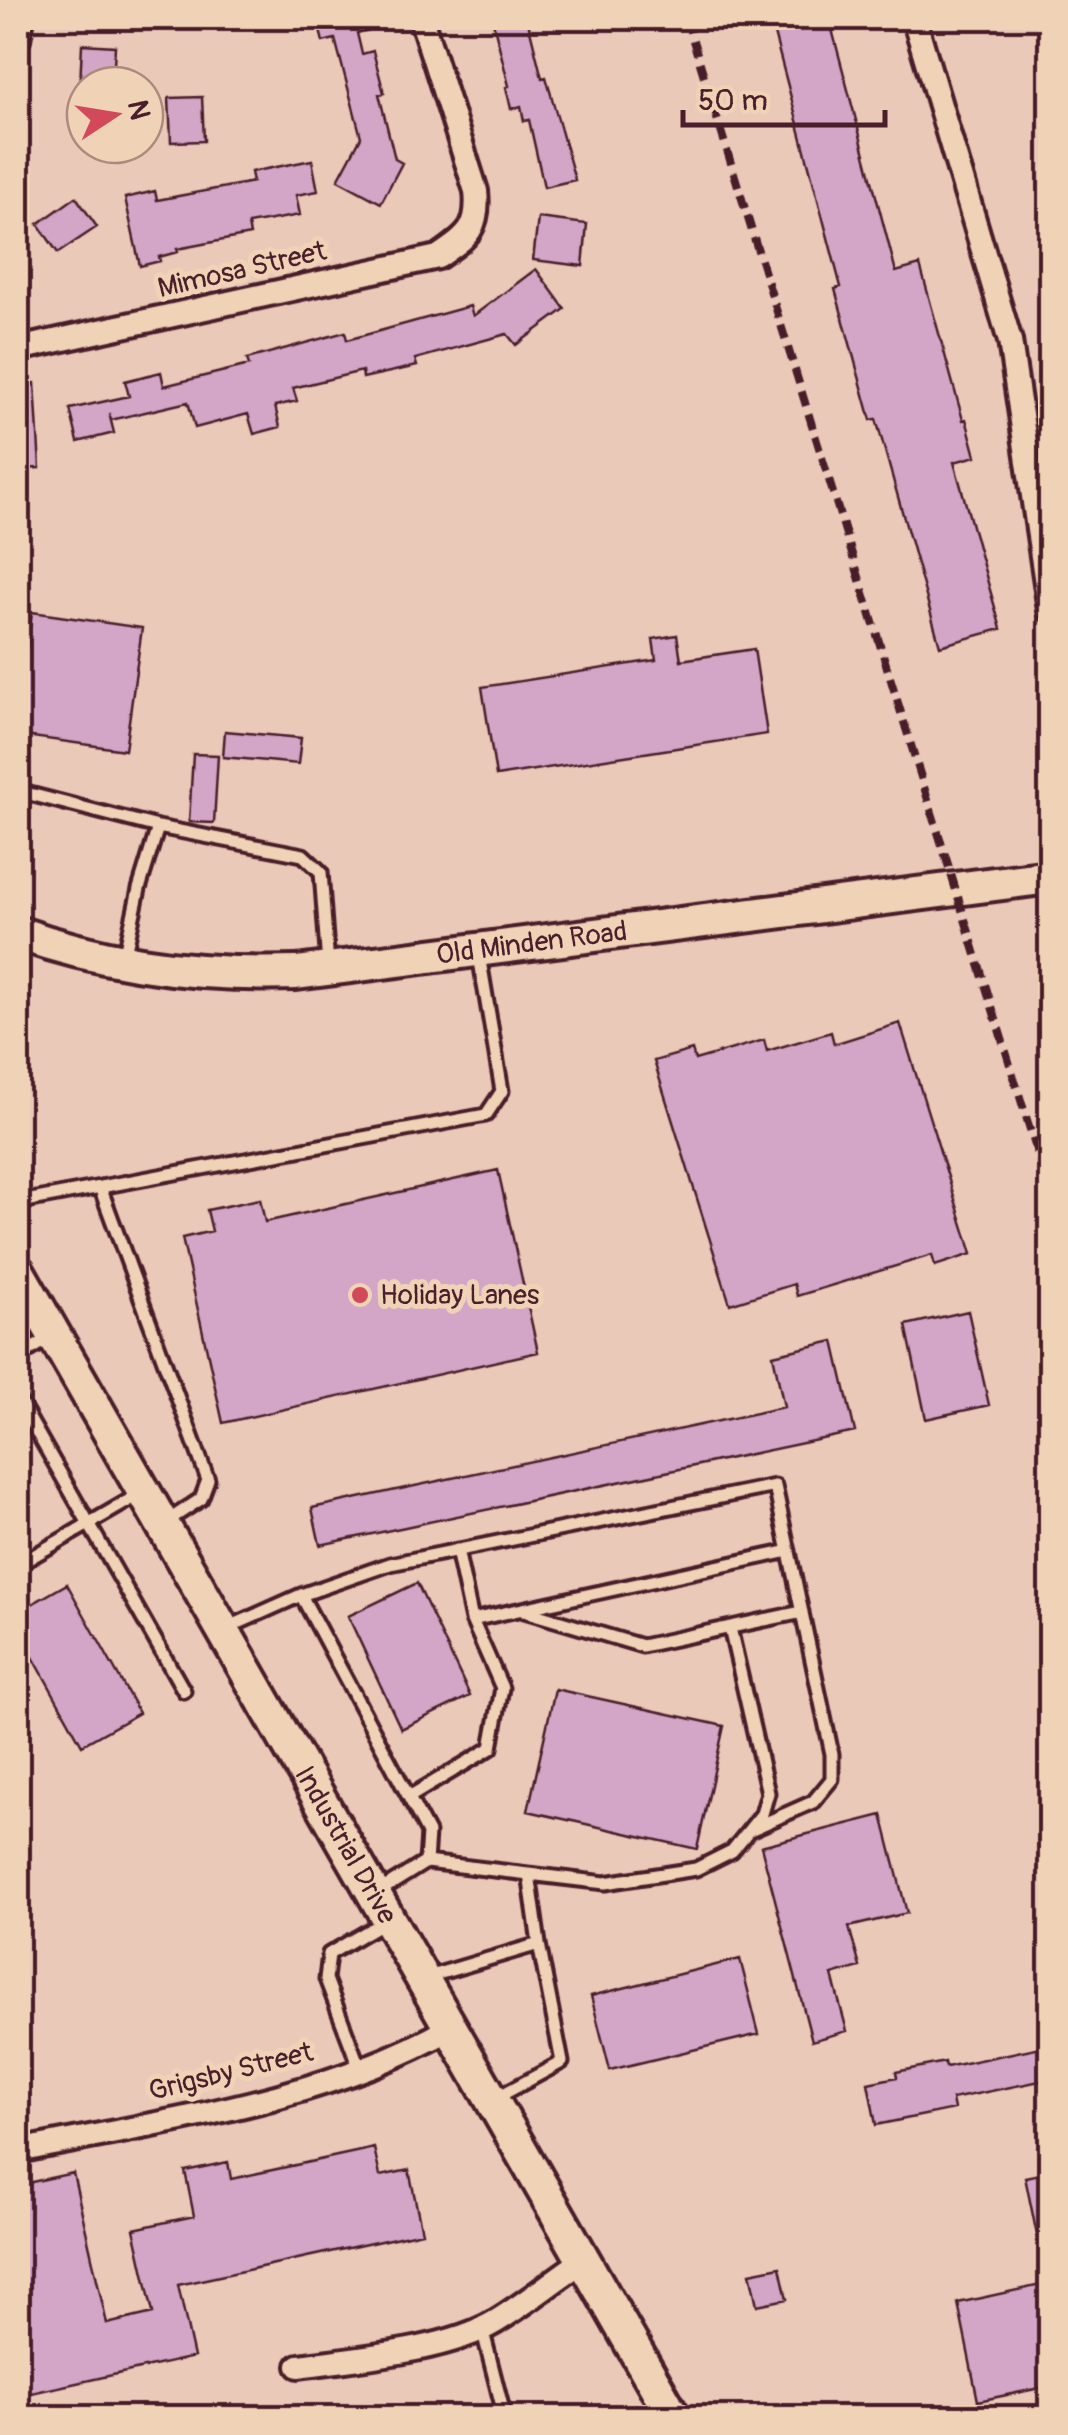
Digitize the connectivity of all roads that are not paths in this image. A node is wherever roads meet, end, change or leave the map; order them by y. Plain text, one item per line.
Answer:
1 (22, 18) edge
2 (421, 18) edge
3 (914, 18) edge
4 (18, 39) edge
5 (18, 349) edge
6 (1050, 610) edge
7 (18, 791) edge
8 (158, 827) junction
9 (1050, 876) edge
10 (18, 933) edge
11 (478, 951) junction
12 (124, 960) junction
13 (328, 970) junction
14 (100, 1187) junction
15 (18, 1207) edge
16 (18, 1272) edge
17 (54, 1336) junction
18 (18, 1357) edge
19 (18, 1398) edge
20 (144, 1492) junction
21 (91, 1522) junction
22 (163, 1524) junction
23 (457, 1550) junction
24 (788, 1551) junction
25 (18, 1565) edge
26 (301, 1596) junction
27 (520, 1610) junction
28 (802, 1612) junction
29 (472, 1620) junction
30 (730, 1628) junction
31 (223, 1630) junction
32 (184, 1691) dead end
33 (409, 1798) junction
34 (750, 1830) junction
35 (426, 1862) junction
36 (528, 1874) junction
37 (382, 1907) junction
38 (539, 1944) junction
39 (422, 1978) junction
40 (451, 2028) junction
41 (360, 2069) junction
42 (492, 2100) junction
43 (18, 2152) edge
44 (584, 2260) junction
45 (482, 2328) junction
46 (299, 2366) dead end
47 (667, 2413) edge
48 (505, 2418) edge

1 - 4 street
2 - 5 street, Mimosa Street
3 - 6 street
7 - 8 lane
8 - 12 lane
8 - 13 lane
9 - 11 main road, Old Minden Road
10 - 12 main road, Old Minden Road
11 - 13 main road, Old Minden Road
11 - 14 lane
12 - 13 main road, Old Minden Road
14 - 15 lane
14 - 22 lane
16 - 17 main road, Industrial Drive
17 - 18 lane
17 - 20 main road, Industrial Drive
19 - 21 lane
20 - 21 lane
20 - 22 main road, Industrial Drive
21 - 25 lane
21 - 32 lane
22 - 31 main road, Industrial Drive
23 - 24 lane
23 - 26 lane
23 - 29 lane
24 - 27 lane
24 - 28 lane
26 - 31 lane
26 - 33 lane
27 - 29 lane
27 - 30 lane
28 - 30 lane
28 - 34 lane
29 - 33 lane
30 - 34 lane
31 - 37 main road, Industrial Drive
33 - 35 lane
34 - 36 lane
35 - 36 lane
35 - 37 lane
36 - 38 lane
37 - 39 main road, Industrial Drive
37 - 41 lane
38 - 39 lane
38 - 42 lane
39 - 40 main road, Industrial Drive
40 - 41 street, Grigsby Street
40 - 42 main road, Industrial Drive
41 - 43 street, Grigsby Street
42 - 44 main road, Industrial Drive
44 - 45 street
44 - 47 main road, Industrial Drive
45 - 46 street
45 - 48 lane

